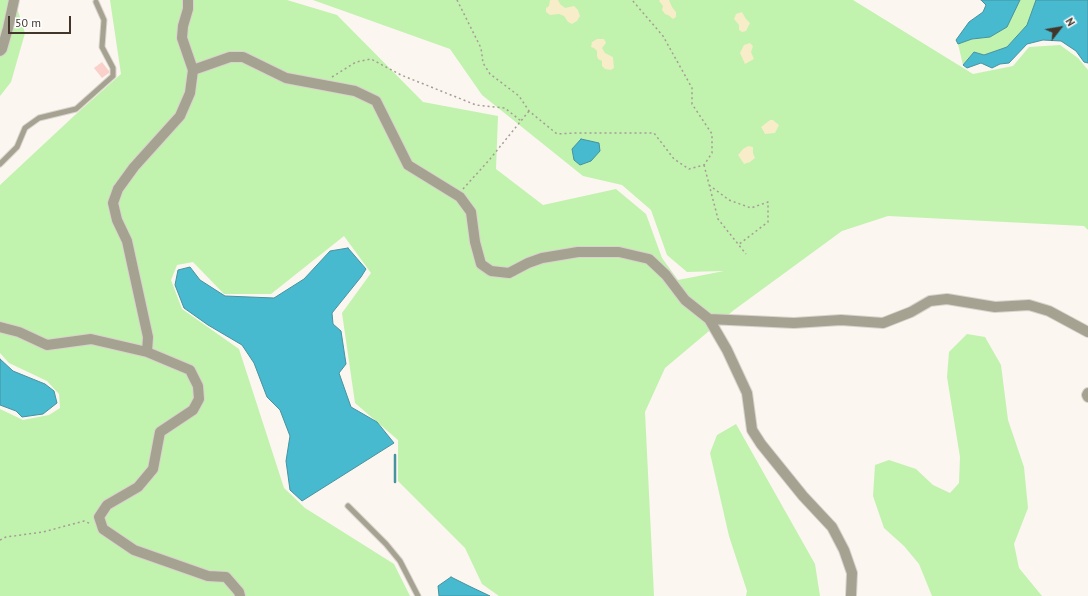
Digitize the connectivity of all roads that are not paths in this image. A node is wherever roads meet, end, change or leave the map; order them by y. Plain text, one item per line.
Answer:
1 (14, 0) edge
2 (188, 0) edge
3 (96, 2) dead end
4 (0, 51) edge
5 (193, 70) junction
6 (0, 164) edge
7 (709, 318) junction
8 (0, 327) edge
9 (1088, 332) edge
10 (147, 352) junction
11 (1088, 393) edge
12 (1088, 397) edge
13 (348, 506) dead end
14 (240, 596) edge
15 (418, 596) edge
16 (851, 596) edge

1 - 4 street
2 - 5 street
3 - 6 lane
5 - 7 street
5 - 10 street
7 - 9 street
7 - 16 street
8 - 10 street
10 - 14 street
11 - 12 street
13 - 15 lane

